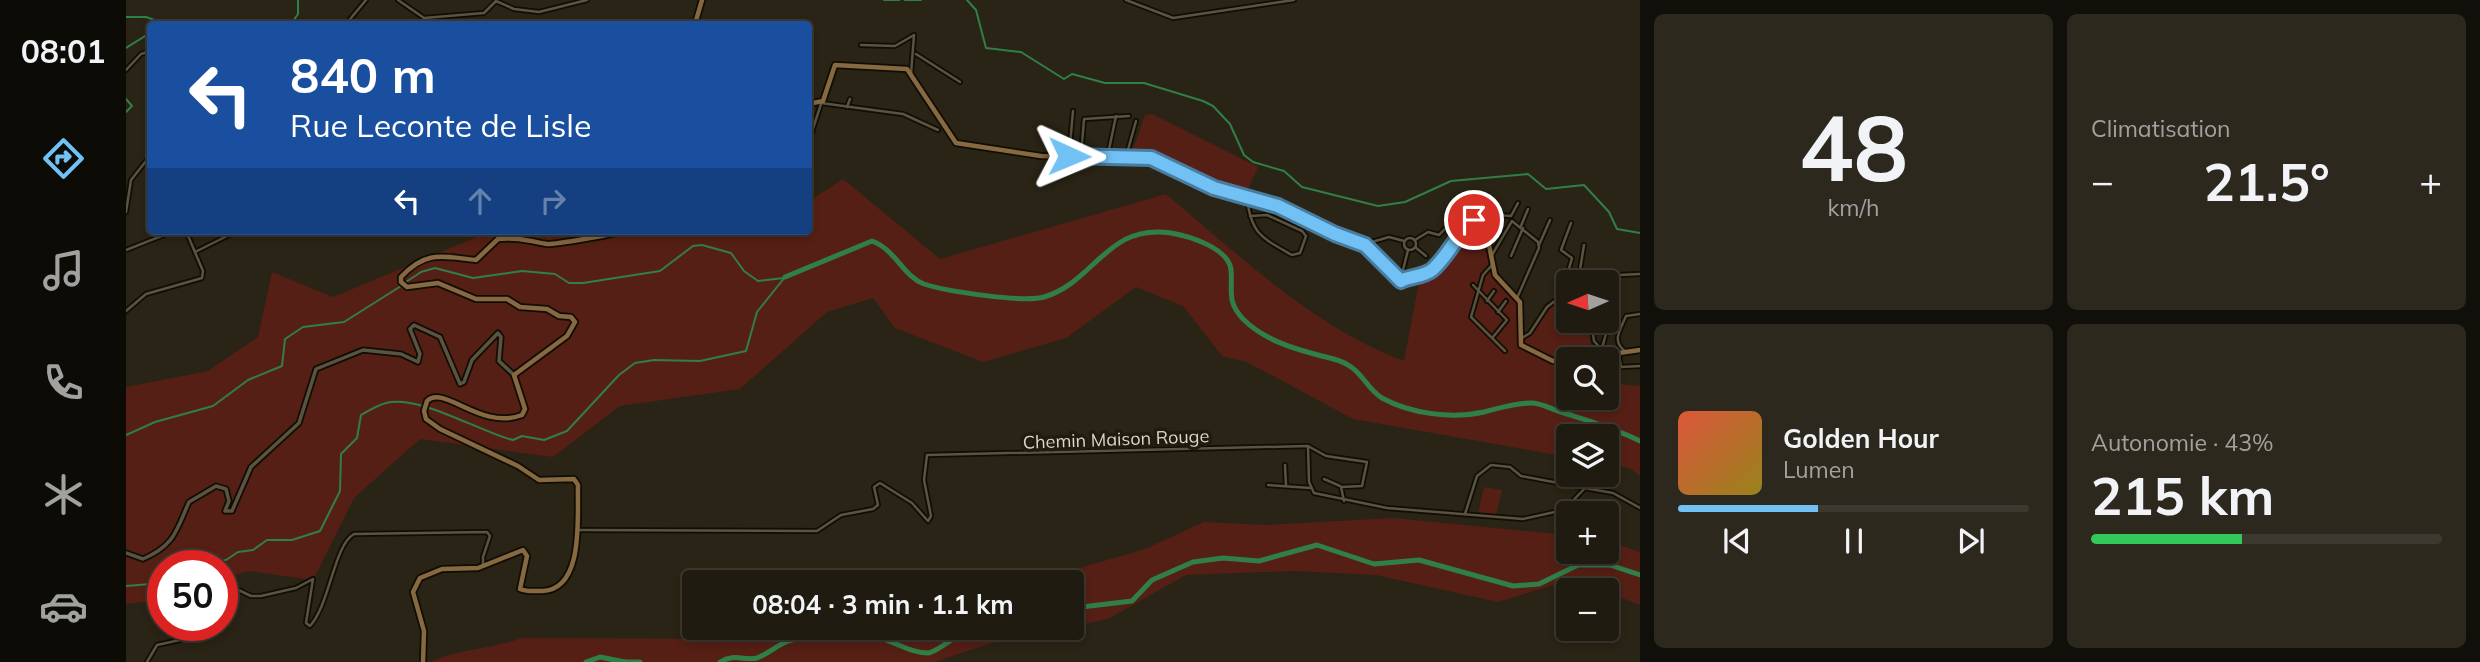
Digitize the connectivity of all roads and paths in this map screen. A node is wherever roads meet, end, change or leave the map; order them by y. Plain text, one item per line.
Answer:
1 (366, 0) edge
2 (398, 0) edge
3 (587, 0) edge
4 (702, 0) edge
5 (1126, 0) edge
6 (1294, 0) edge
7 (348, 21) edge
8 (696, 21) edge
9 (861, 45) dead end
10 (147, 52) edge
11 (914, 54) junction
12 (126, 70) edge
13 (911, 74) junction
14 (960, 82) dead end
15 (850, 99) dead end
16 (821, 103) junction
17 (812, 104) edge
18 (847, 107) junction
19 (1073, 111) dead end
20 (1116, 116) junction
21 (1129, 116) dead end
22 (1136, 121) dead end
23 (938, 130) dead end
24 (812, 131) edge
25 (1082, 149) junction
26 (1069, 156) junction
27 (1081, 156) junction
28 (1126, 157) junction
29 (147, 160) edge
30 (1247, 198) junction
31 (1518, 203) dead end
32 (1528, 209) dead end
33 (126, 212) edge
34 (1250, 216) junction
35 (1463, 220) dead end
36 (1550, 220) dead end
37 (1480, 221) junction
38 (1570, 223) dead end
39 (1332, 227) dead end
40 (1522, 227) junction
41 (164, 235) edge
42 (188, 235) edge
43 (229, 235) edge
44 (609, 235) edge
45 (1415, 240) junction
46 (1404, 242) junction
47 (1539, 245) junction
48 (1584, 245) dead end
49 (1415, 247) junction
50 (126, 250) edge
51 (1409, 250) junction
52 (195, 252) junction
53 (1426, 256) dead end
54 (1511, 256) dead end
55 (1490, 257) junction
56 (1492, 265) junction
57 (1569, 270) edge
58 (1581, 270) edge
59 (1640, 274) edge
60 (1619, 275) edge
61 (1401, 277) junction
62 (1473, 285) dead end
63 (1494, 291) dead end
64 (1479, 294) junction
65 (1517, 298) junction
66 (1487, 301) junction
67 (1506, 301) dead end
68 (1556, 301) edge
69 (126, 311) edge
70 (1498, 312) junction
71 (1640, 314) edge
72 (1493, 337) junction
73 (1520, 340) junction
74 (1640, 350) edge
75 (1505, 351) dead end
76 (1626, 352) junction
77 (1619, 353) joint
78 (1556, 361) edge
79 (1640, 366) edge
80 (514, 375) junction
81 (1308, 446) junction
82 (1284, 466) dead end
83 (1324, 479) dead end
84 (1269, 485) dead end
85 (1286, 486) junction
86 (1340, 487) junction
87 (1311, 488) junction
88 (1585, 488) junction
89 (1344, 501) junction
90 (1640, 508) edge
91 (1465, 514) junction
92 (576, 530) junction
93 (126, 553) edge
94 (484, 566) junction
95 (238, 590) edge
96 (175, 641) edge
97 (147, 662) edge
98 (423, 662) edge

1 - 7 street
2 - 3 street
4 - 8 main road
5 - 6 street
9 - 11 street
10 - 12 street
11 - 13 street
11 - 14 street
13 - 16 main road
13 - 26 main road
15 - 18 street
16 - 17 main road
16 - 18 street
16 - 24 street
18 - 23 street
19 - 26 street
20 - 21 street
20 - 25 street
20 - 25 street
22 - 28 street
25 - 27 street
26 - 27 main road
27 - 28 main road
28 - 30 main road
29 - 33 street
30 - 34 street
30 - 61 main road
31 - 37 street
32 - 40 street
34 - 34 street
35 - 45 street
36 - 47 street
37 - 55 main road
37 - 61 main road
38 - 57 street
39 - 46 street
40 - 47 street
40 - 54 street
40 - 55 street
41 - 50 street
42 - 52 street
43 - 52 street
44 - 80 main road
45 - 46 street
45 - 49 street
46 - 51 street
47 - 65 street
48 - 58 street
49 - 51 street
49 - 53 street
51 - 61 street
52 - 69 street
55 - 56 main road
56 - 64 street
56 - 65 main road
59 - 60 street
62 - 64 street
63 - 66 street
64 - 66 street
64 - 72 street
65 - 73 main road
66 - 70 street
67 - 70 street
68 - 73 street
70 - 72 street
71 - 76 street
72 - 75 street
73 - 78 main road
74 - 76 main road
76 - 77 main road
77 - 79 street
80 - 92 main road
80 - 93 street
81 - 86 street, Chemin Maison Rouge
81 - 87 street
81 - 92 street, Chemin Maison Rouge
82 - 85 street
83 - 86 street
84 - 85 street
85 - 87 street
86 - 89 street
87 - 89 street
88 - 90 street
88 - 91 street
88 - 91 street
89 - 91 street
92 - 94 main road
94 - 95 street
94 - 98 main road
96 - 97 street

